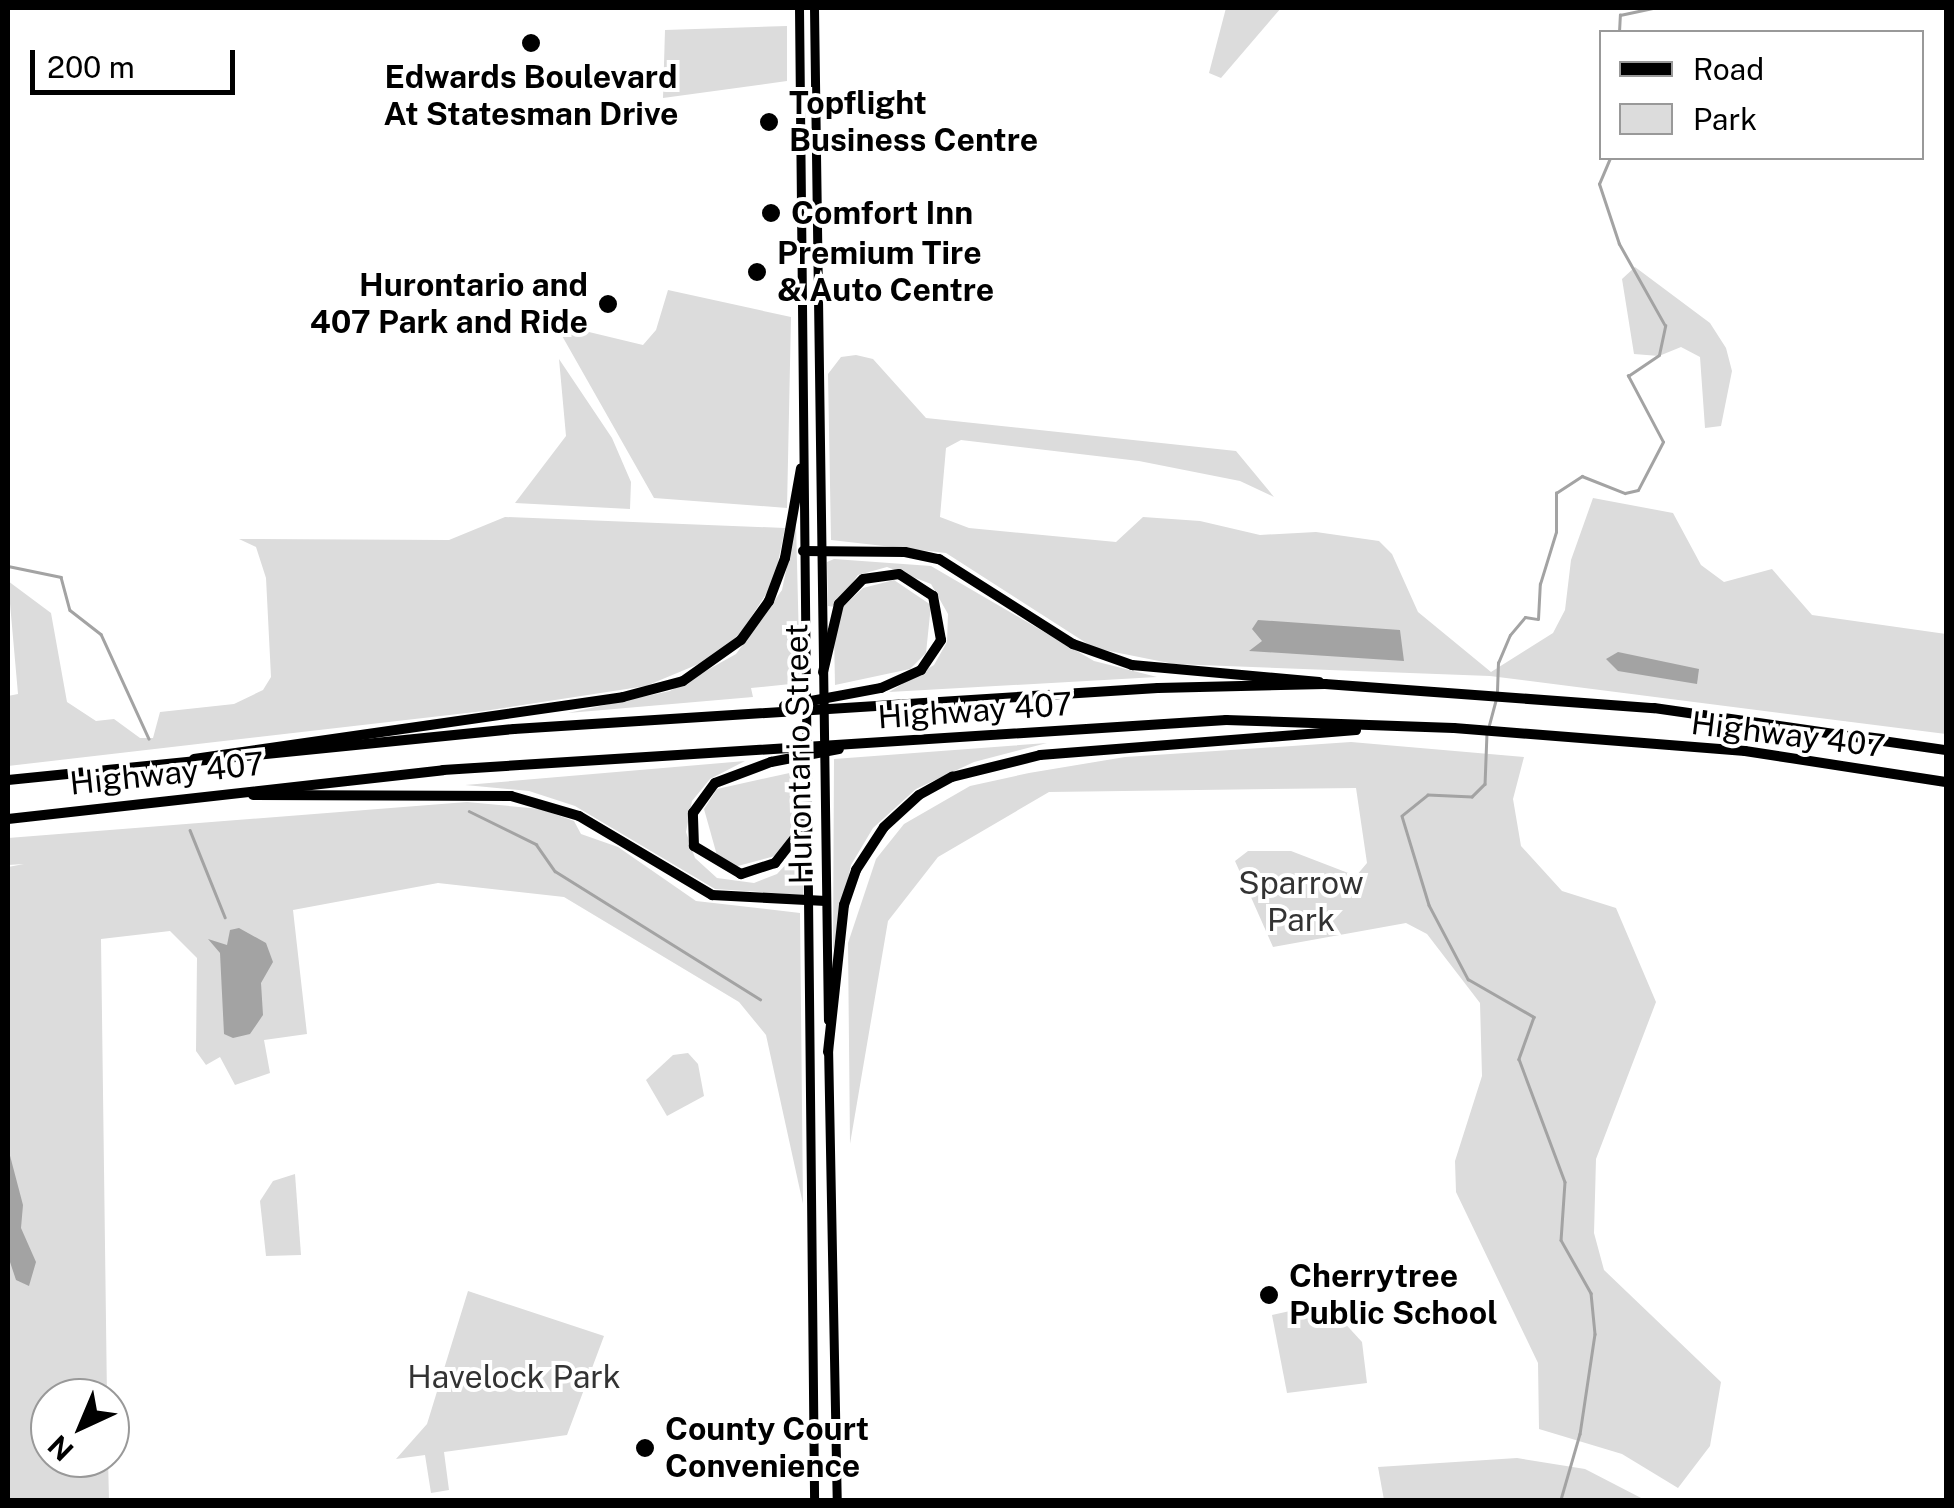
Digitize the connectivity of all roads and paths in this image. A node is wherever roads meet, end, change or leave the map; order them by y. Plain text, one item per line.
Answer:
1 (798, 8) edge
2 (814, 8) edge
3 (801, 468) junction
4 (821, 551) junction
5 (803, 552) junction
6 (822, 672) junction
7 (1325, 684) junction
8 (770, 712) junction
9 (1368, 726) junction
10 (846, 745) junction
11 (1946, 750) edge
12 (190, 762) junction
13 (808, 777) junction
14 (8, 780) edge
15 (1946, 782) edge
16 (222, 793) junction
17 (8, 819) edge
18 (826, 901) junction
19 (812, 902) junction
20 (828, 1052) junction
21 (814, 1500) edge
22 (838, 1500) edge

1 - 3 main road, Hurontario Street
2 - 4 main road, Hurontario Street
3 - 5 main road, Hurontario Street
3 - 12 highway
4 - 5 highway
4 - 6 main road, Hurontario Street
4 - 7 highway
5 - 13 main road, Hurontario Street
6 - 8 highway
6 - 18 main road, Hurontario Street
7 - 8 highway, Highway 407
7 - 11 highway, Highway 407
8 - 12 highway, Highway 407
9 - 10 highway, Highway 407
9 - 15 highway, Highway 407
9 - 20 highway
10 - 13 highway
10 - 16 highway, Highway 407
12 - 14 highway, Highway 407
13 - 19 main road, Hurontario Street
16 - 17 highway, Highway 407
16 - 19 highway
18 - 19 highway
18 - 20 main road, Hurontario Street
19 - 21 main road, Hurontario Street
20 - 22 main road, Hurontario Street

